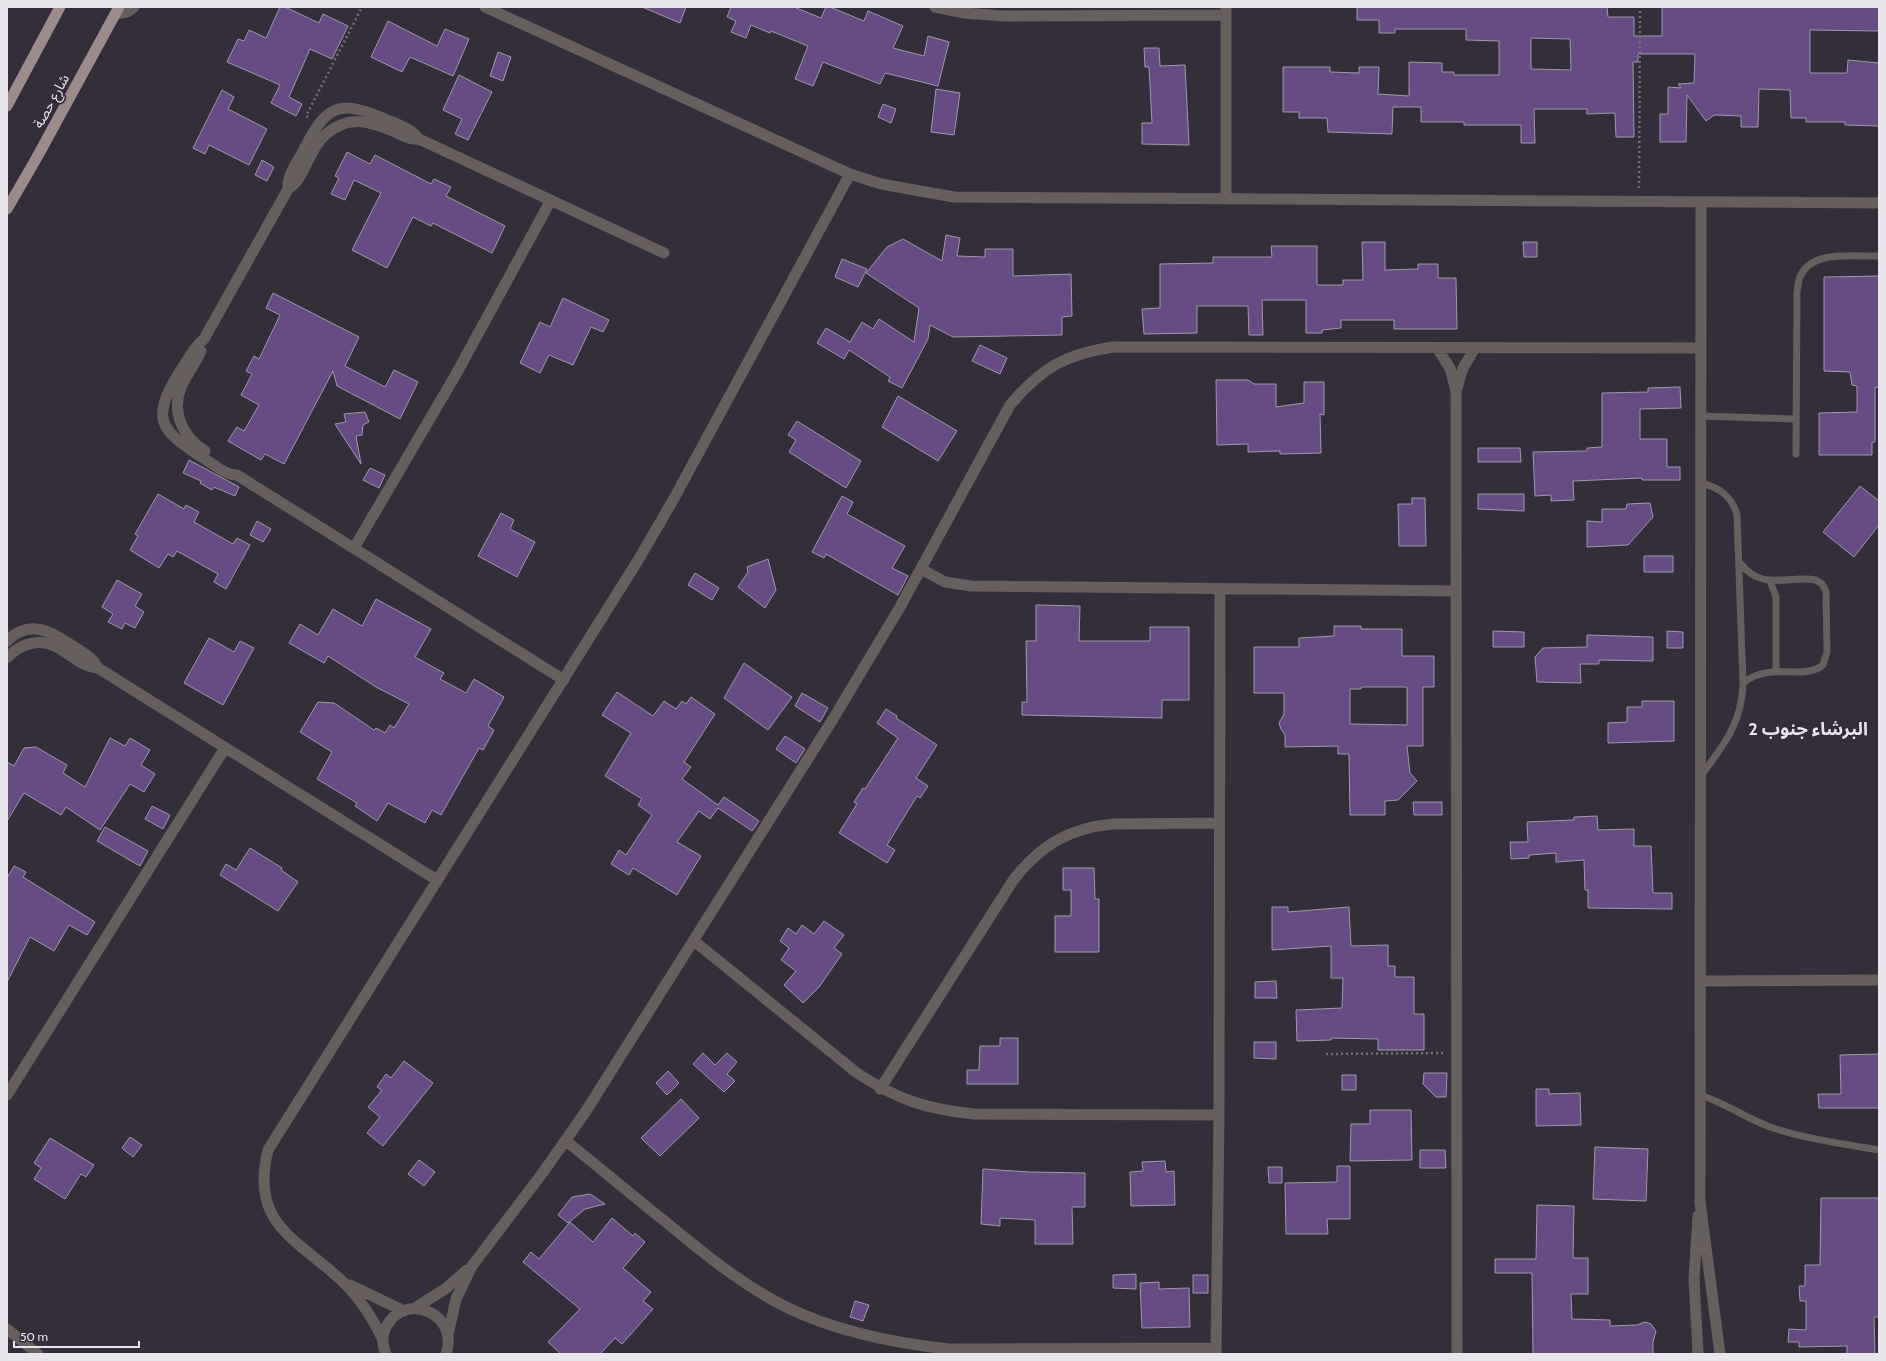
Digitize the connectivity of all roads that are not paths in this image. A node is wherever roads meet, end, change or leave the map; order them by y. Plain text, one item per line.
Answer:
1 (60, 7) edge
2 (134, 7) edge
3 (485, 7) edge
4 (938, 7) edge
5 (964, 10) edge
6 (117, 11) edge
7 (1226, 11) edge
8 (7, 106) edge
9 (419, 139) junction
10 (850, 174) junction
11 (288, 189) junction
12 (1226, 199) junction
13 (551, 200) junction
14 (1700, 202) junction
15 (1879, 203) edge
16 (7, 209) edge
17 (664, 253) dead end
18 (1879, 256) edge
19 (204, 339) junction
20 (1437, 348) junction
21 (1475, 348) junction
22 (1700, 348) junction
23 (1456, 391) junction
24 (1700, 416) junction
25 (1796, 418) junction
26 (1796, 454) dead end
27 (237, 475) junction
28 (1700, 483) junction
29 (354, 548) junction
30 (1740, 563) junction
31 (921, 569) junction
32 (1770, 581) junction
33 (1220, 589) junction
34 (1456, 591) junction
35 (7, 641) edge
36 (7, 658) edge
37 (98, 668) junction
38 (1776, 671) junction
39 (564, 680) junction
40 (1743, 683) junction
41 (225, 748) junction
42 (1700, 777) junction
43 (1219, 823) junction
44 (437, 880) junction
45 (694, 941) junction
46 (1700, 980) junction
47 (1879, 980) edge
48 (880, 1089) junction
49 (7, 1095) edge
50 (1700, 1095) junction
51 (1219, 1115) junction
52 (566, 1141) junction
53 (1879, 1150) edge
54 (1700, 1202) junction
55 (472, 1266) junction
56 (339, 1278) junction
57 (415, 1308) junction
58 (404, 1311) junction
59 (7, 1329) edge
60 (449, 1347) edge
61 (384, 1350) edge
62 (1216, 1351) edge
63 (38, 1354) edge
64 (1457, 1354) edge
65 (1698, 1354) edge
66 (1720, 1354) edge

1 - 8 main road
2 - 6 street
3 - 10 street
4 - 5 street
5 - 7 street
6 - 16 main road, شارع حصة
7 - 12 street
9 - 11 street
9 - 11 street
9 - 13 street
10 - 12 street
10 - 39 street
11 - 19 street
12 - 14 street
13 - 17 street
13 - 29 street
14 - 15 street
14 - 22 street
18 - 25 lane
19 - 27 street
19 - 27 street
20 - 21 street
20 - 23 street
20 - 31 street
21 - 22 street
21 - 23 street
22 - 24 street
23 - 34 street
24 - 25 lane
24 - 28 street
25 - 26 lane
27 - 29 street
28 - 30 lane
28 - 42 street
29 - 39 street
30 - 32 lane
30 - 40 lane
31 - 33 street
31 - 45 street
32 - 38 lane
32 - 38 lane
33 - 34 street
33 - 43 street
34 - 64 street
35 - 37 street
36 - 37 street
37 - 41 street
38 - 40 lane
39 - 44 street
40 - 42 lane
41 - 44 street
41 - 49 street
42 - 46 street
43 - 48 street
43 - 51 street
44 - 56 street
45 - 48 street
45 - 52 street
46 - 47 street
46 - 50 street
48 - 51 street
50 - 53 lane
50 - 54 street
51 - 62 street
52 - 55 street
52 - 62 street
54 - 65 street
54 - 66 street
55 - 57 street
55 - 60 street
56 - 58 street
56 - 61 street
57 - 58 street
57 - 60 street
58 - 61 street
59 - 63 street

